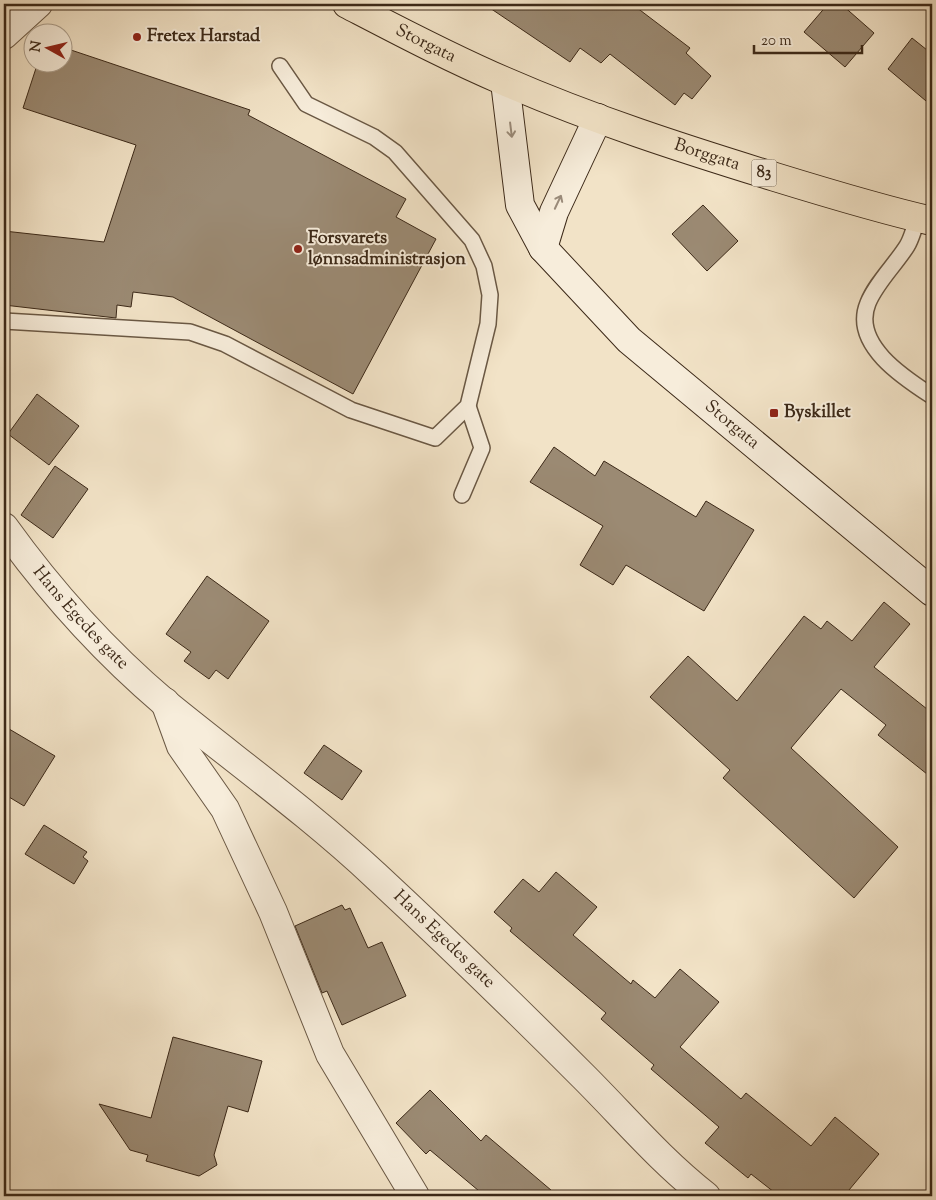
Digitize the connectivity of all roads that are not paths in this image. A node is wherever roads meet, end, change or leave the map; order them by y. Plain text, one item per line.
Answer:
1 (38, 4) edge
2 (347, 4) edge
3 (4, 35) edge
4 (280, 66) dead end
5 (505, 82) junction
6 (598, 118) junction
7 (925, 219) edge
8 (543, 248) junction
9 (4, 321) edge
10 (932, 396) edge
11 (468, 406) junction
12 (462, 495) dead end
13 (4, 527) edge
14 (932, 592) edge
15 (165, 702) junction
16 (415, 1196) edge
17 (706, 1196) edge

1 - 3 street
2 - 5 highway, Storgata / 83
4 - 11 lane
5 - 6 highway, Storgata / 83
5 -> 8 street, Storgata
6 - 7 highway, Borggata / 83
8 -> 6 street
7 - 10 lane
8 - 14 street, Storgata
9 - 11 lane
11 - 12 lane
13 - 15 street, Hans Egedes gate
15 - 16 street, Hans Egedes gate
15 - 17 street, Hans Egedes gate

